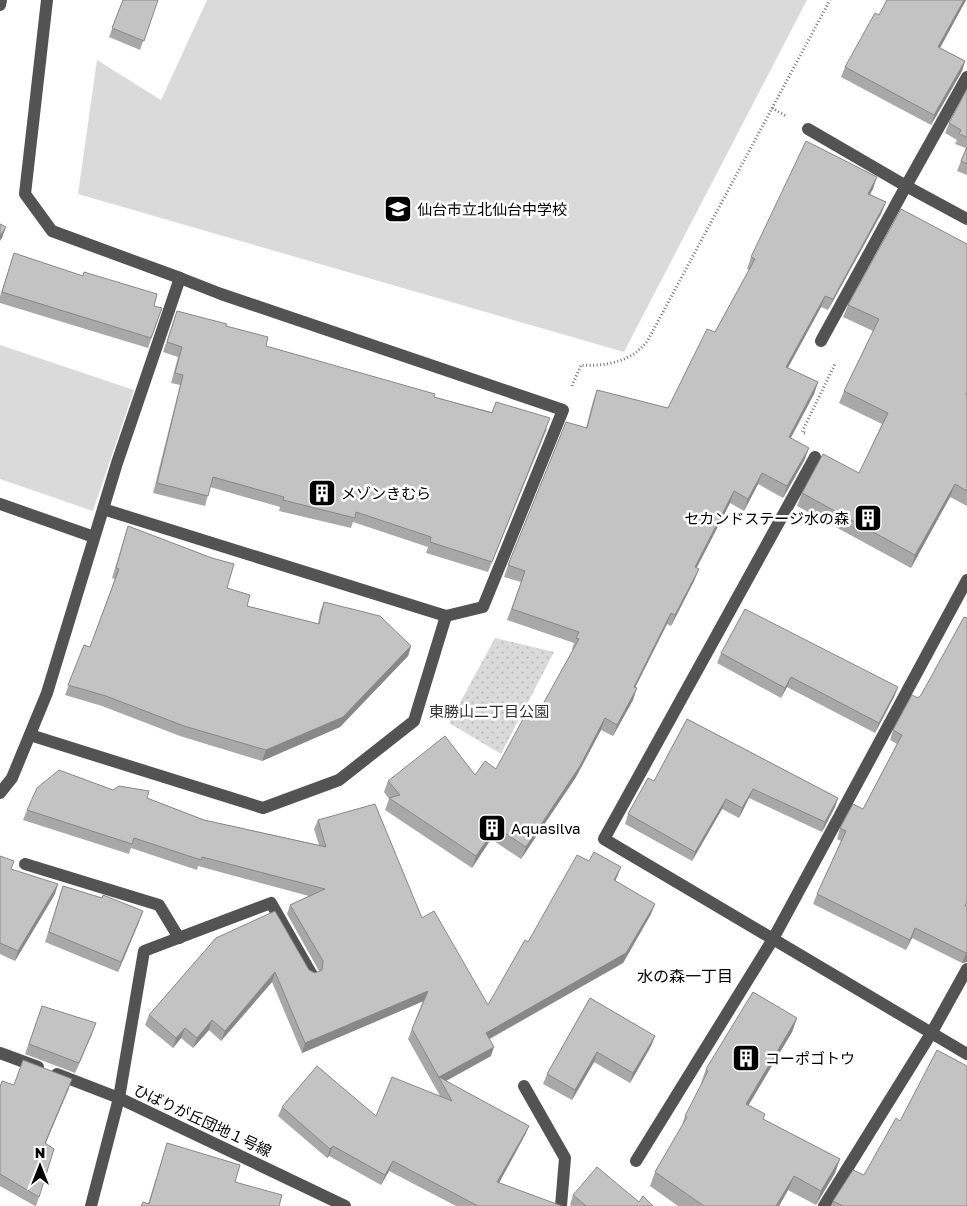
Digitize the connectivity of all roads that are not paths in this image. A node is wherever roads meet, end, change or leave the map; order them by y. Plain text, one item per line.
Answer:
1 (1, 0) edge
2 (47, 0) edge
3 (0, 5) edge
4 (967, 77) edge
5 (808, 129) dead end
6 (906, 186) junction
7 (967, 219) edge
8 (180, 278) junction
9 (821, 341) dead end
10 (815, 457) dead end
11 (0, 504) edge
12 (103, 509) junction
13 (94, 537) junction
14 (967, 580) edge
15 (446, 616) junction
16 (30, 734) junction
17 (0, 793) edge
18 (24, 864) dead end
19 (180, 938) junction
20 (773, 939) junction
21 (967, 970) edge
22 (312, 975) edge
23 (932, 1032) junction
24 (0, 1053) edge
25 (967, 1054) edge
26 (524, 1086) dead end
27 (119, 1098) junction
28 (636, 1161) dead end
29 (91, 1206) edge
30 (345, 1206) edge
31 (561, 1206) edge
32 (824, 1206) edge

1 - 3 street
2 - 8 street
4 - 6 street
5 - 6 street
6 - 7 street
6 - 9 street
8 - 12 street
8 - 15 street
10 - 20 street
11 - 13 street
12 - 13 street
12 - 15 street
13 - 16 street
14 - 20 street
15 - 16 street
16 - 17 street
18 - 19 street
19 - 22 street
19 - 27 street
20 - 23 street
20 - 28 street
21 - 23 street
23 - 25 street
23 - 32 street
24 - 27 street
26 - 31 street
27 - 29 street, ひばりが丘団地１号線
27 - 30 street, ひばりが丘団地１号線

